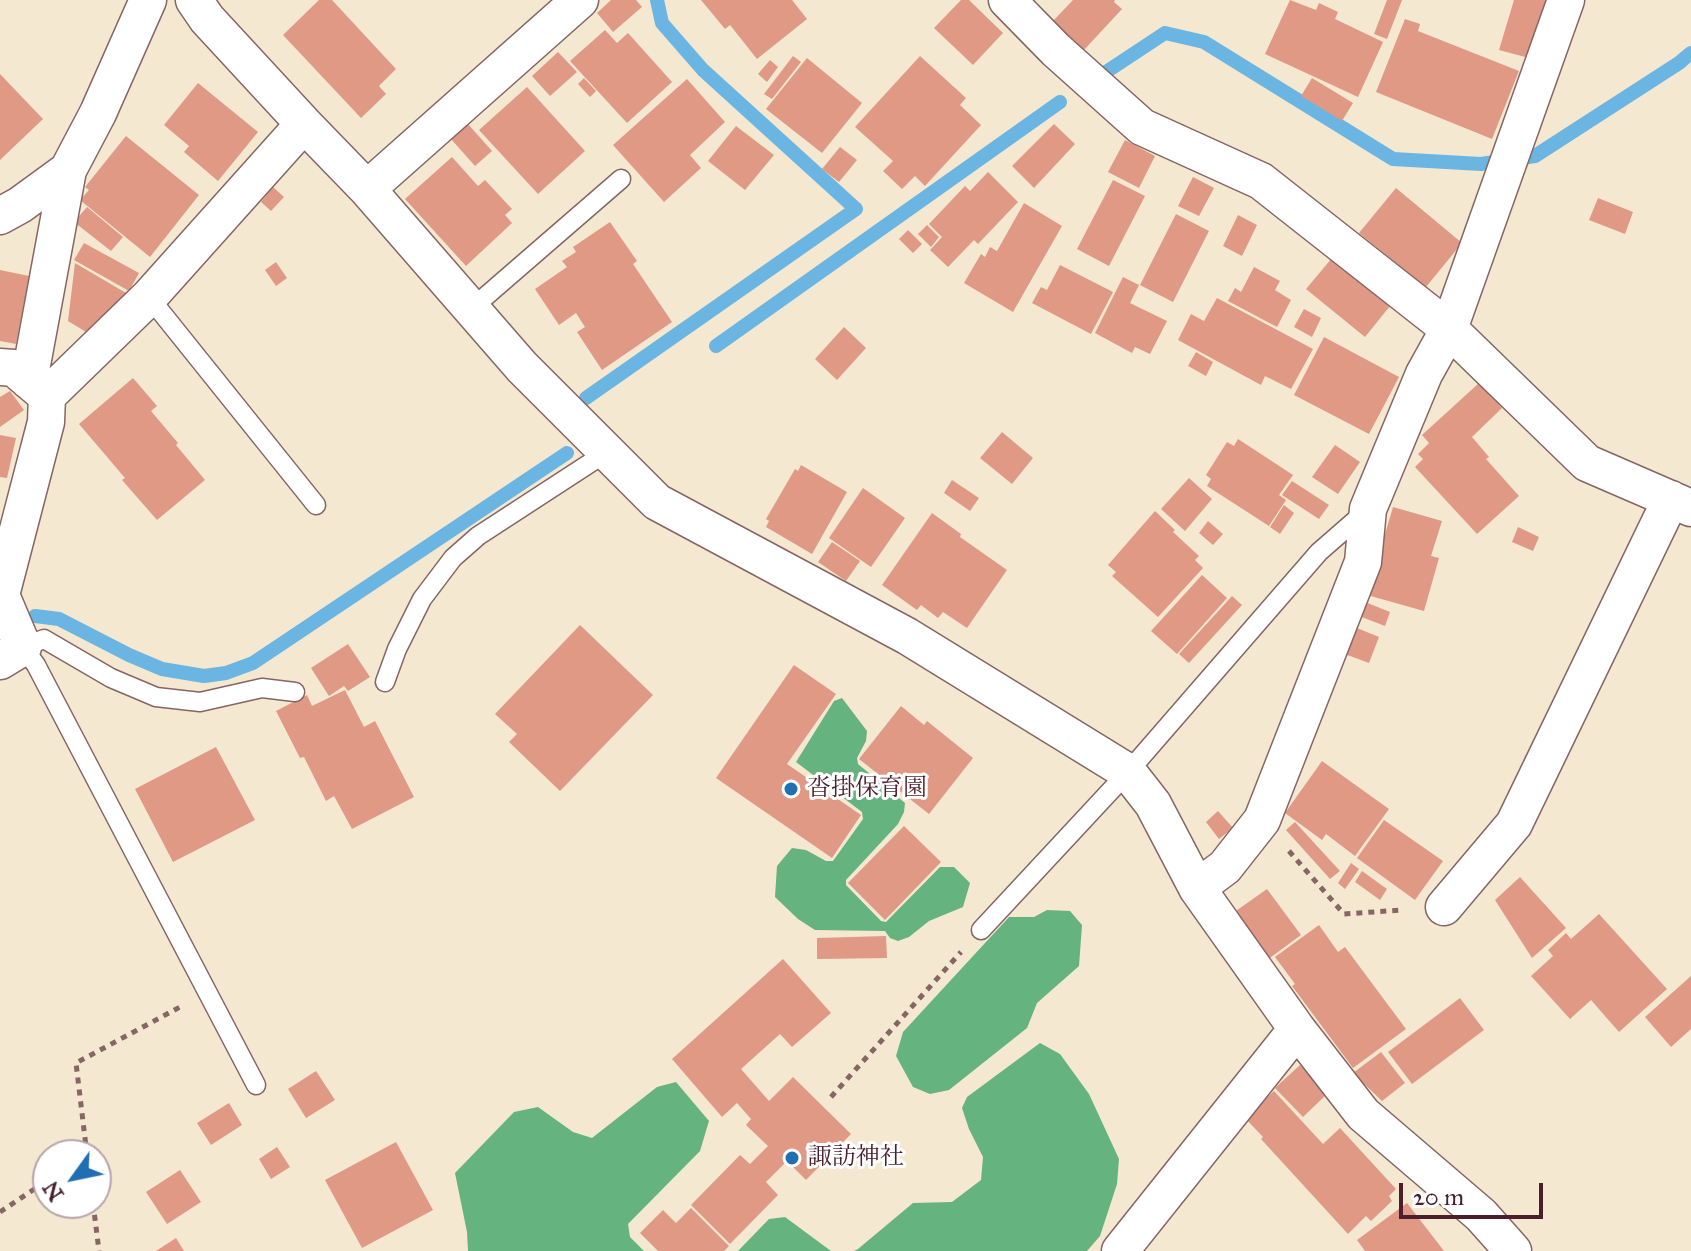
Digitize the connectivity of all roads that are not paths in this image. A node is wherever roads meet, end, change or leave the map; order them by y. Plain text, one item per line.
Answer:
1 (148, 0) edge
2 (194, 0) edge
3 (580, 0) edge
4 (1007, 0) edge
5 (1566, 0) edge
6 (304, 124) junction
7 (68, 170) junction
8 (621, 179) dead end
9 (367, 189) junction
10 (0, 216) edge
11 (149, 297) junction
12 (471, 309) junction
13 (1449, 329) junction
14 (25, 381) edge
15 (607, 452) junction
16 (1681, 504) edge
17 (316, 505) dead end
18 (1368, 509) junction
19 (11, 654) edge
20 (385, 682) dead end
21 (295, 692) dead end
22 (1128, 772) junction
23 (1197, 888) junction
24 (1444, 907) road end
25 (981, 930) road end
26 (1297, 1029) junction
27 (256, 1085) dead end
28 (1120, 1251) edge
29 (1513, 1251) edge

1 - 7 street
2 - 6 street
3 - 9 street
4 - 13 street
5 - 13 street
6 - 9 street
6 - 11 street
7 - 10 street
7 - 14 street
8 - 12 lane
9 - 12 street
11 - 14 street
11 - 17 lane
12 - 15 street
13 - 16 street
13 - 18 street
14 - 19 street
15 - 20 lane
15 - 22 street
16 - 24 street
18 - 22 lane
18 - 23 street
19 - 21 lane
19 - 27 lane
22 - 23 street
22 - 25 lane
23 - 26 street
26 - 28 street
26 - 29 street

